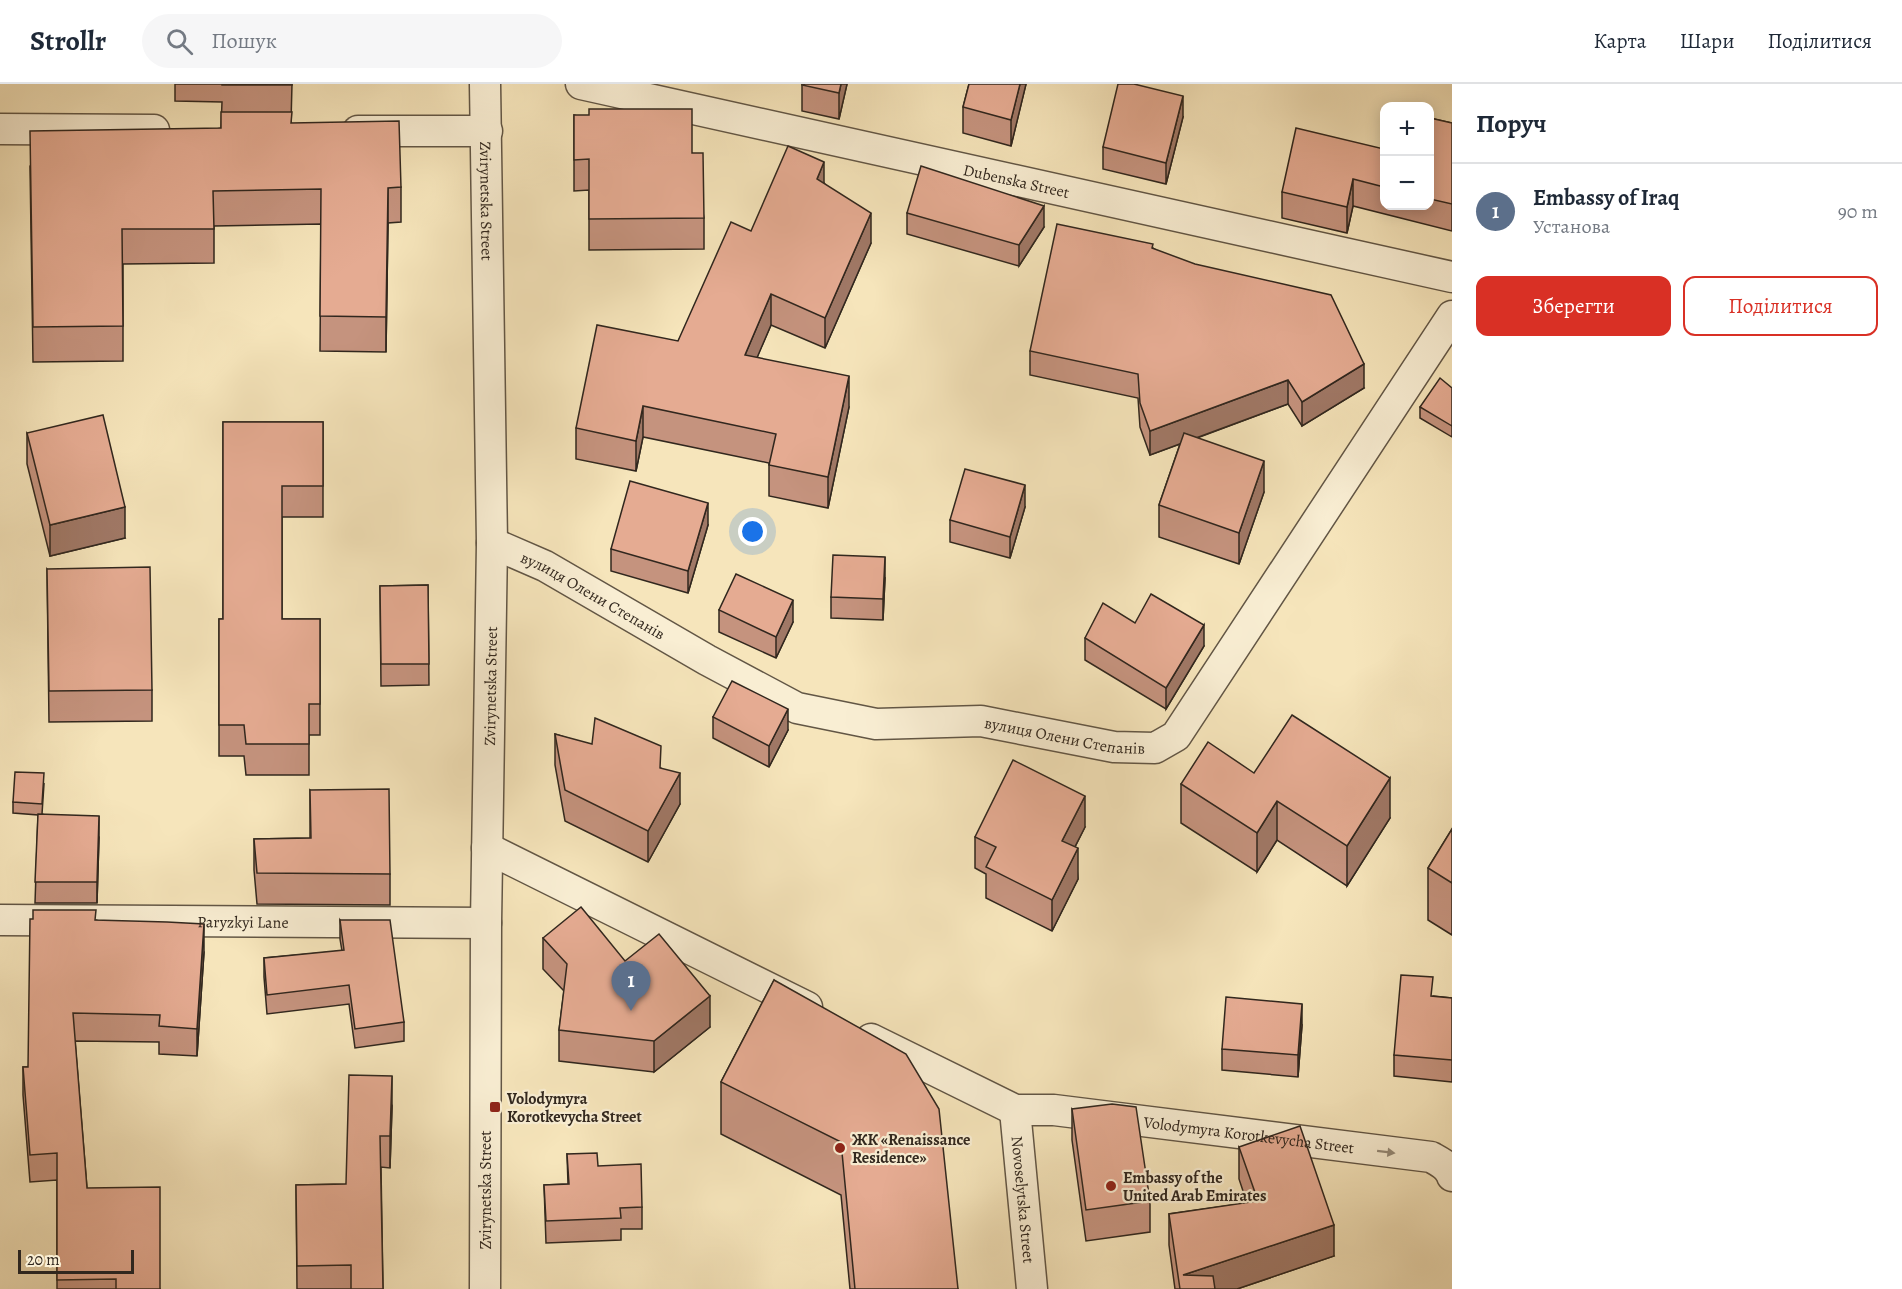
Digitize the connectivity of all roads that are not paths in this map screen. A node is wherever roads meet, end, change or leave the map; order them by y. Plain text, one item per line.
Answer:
1 (485, 84) edge
2 (581, 84) edge
3 (0, 129) edge
4 (177, 130) edge
5 (330, 130) edge
6 (487, 131) junction
7 (1452, 277) edge
8 (1452, 316) edge
9 (492, 543) junction
10 (487, 848) junction
11 (0, 920) edge
12 (486, 923) junction
13 (1015, 1110) junction
14 (1452, 1176) edge
15 (485, 1289) edge
16 (1032, 1289) edge

1 - 6 street, Zvirynetska Street
2 - 7 street, Dubenska Street
3 - 4 street
5 - 6 street
6 - 9 street, Zvirynetska Street
8 - 9 street, вулиця Олени Степанів
9 - 10 street, Zvirynetska Street
10 - 12 street, Zvirynetska Street
10 - 13 street, Volodymyra Korotkevycha Street
11 - 12 street, Paryzkyi Lane
12 - 15 street, Zvirynetska Street
13 -> 14 street, Volodymyra Korotkevycha Street
13 - 16 street, Novoselytska Street

